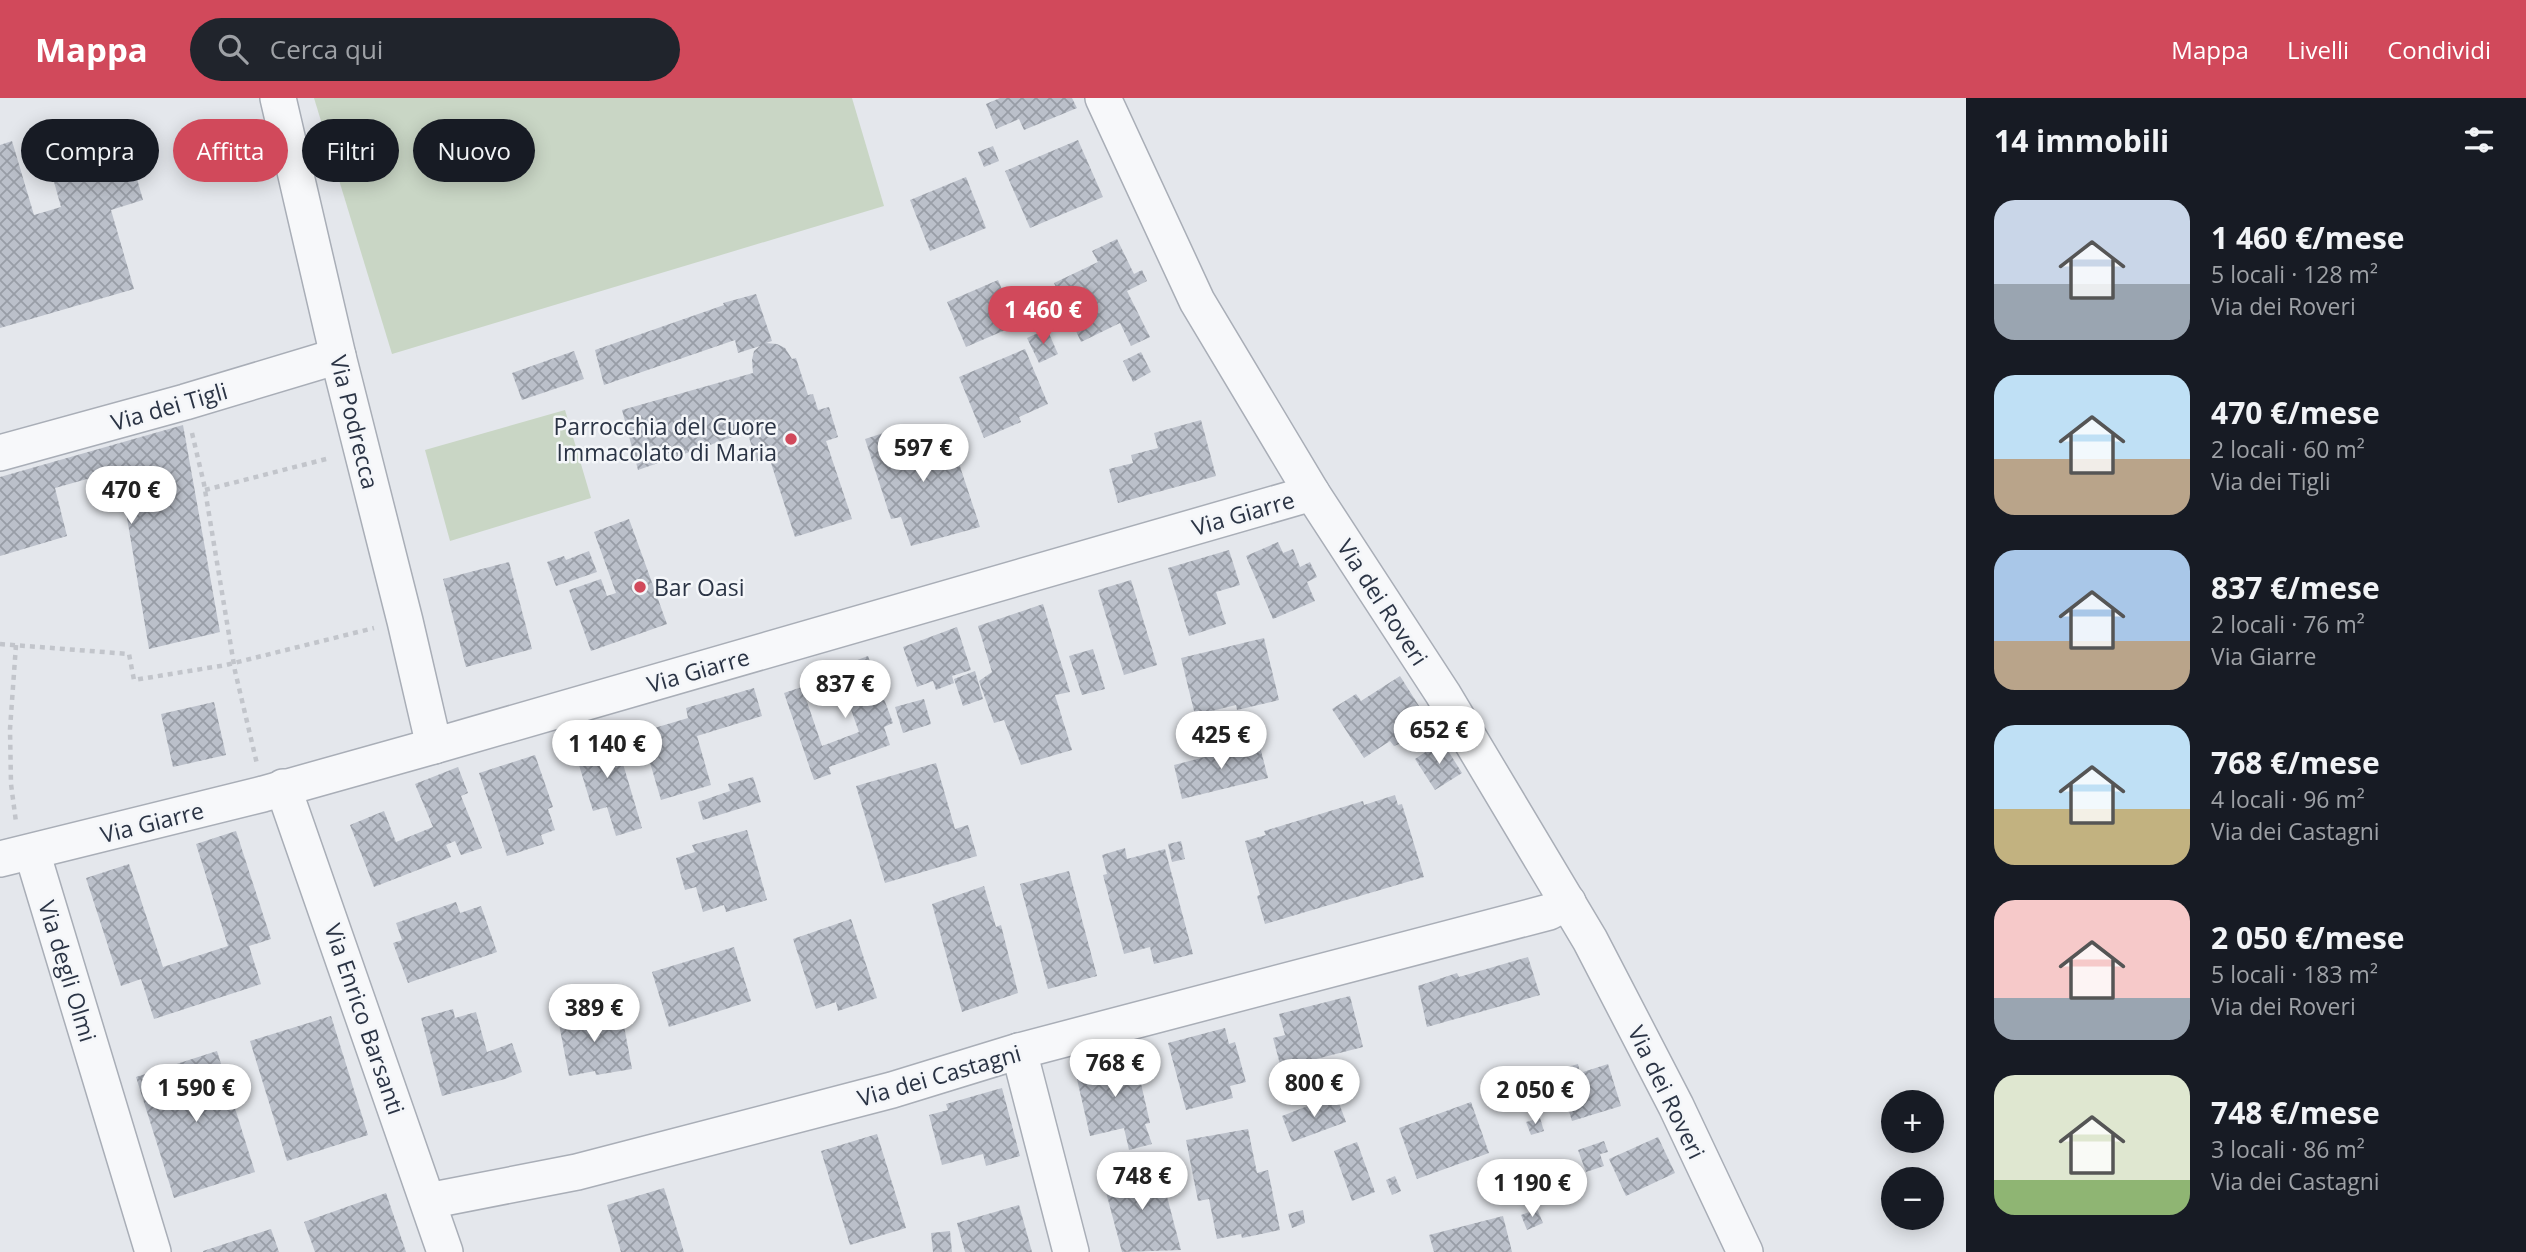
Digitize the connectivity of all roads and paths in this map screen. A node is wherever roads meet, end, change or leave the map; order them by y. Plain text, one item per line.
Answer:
1 (278, 98) edge
2 (1103, 98) edge
3 (338, 356) junction
4 (185, 402) junction
5 (361, 448) junction
6 (0, 453) edge
7 (205, 491) junction
8 (1312, 493) junction
9 (405, 621) junction
10 (0, 644) edge
11 (16, 645) junction
12 (234, 663) junction
13 (434, 746) junction
14 (271, 780) junction
15 (15, 856) edge
16 (1568, 902) junction
17 (1019, 1051) junction
18 (428, 1202) junction
19 (153, 1252) edge
20 (445, 1252) edge
21 (1071, 1252) edge
22 (1745, 1252) edge

1 - 3 street, Via Podrecca
2 - 8 street, Via dei Roveri
3 - 4 street, Via dei Tigli
3 - 5 street, Via Podrecca
4 - 6 street, Via dei Tigli
4 - 7 path
5 - 7 path
5 - 9 street, Via Podrecca
7 - 12 path
8 - 13 street, Via Giarre
8 - 16 street, Via dei Roveri
9 - 12 path
9 - 13 street, Via Podrecca
10 - 11 path
11 - 12 path
11 - 15 path
12 - 14 path
13 - 14 street, Via Giarre
14 - 15 street, Via Giarre
14 - 18 street, Via Enrico Barsanti
15 - 19 street, Via degli Olmi
16 - 17 street, Via dei Castagni
16 - 22 street, Via dei Roveri
17 - 18 street, Via dei Castagni
17 - 21 street
18 - 20 street, Via Enrico Barsanti

